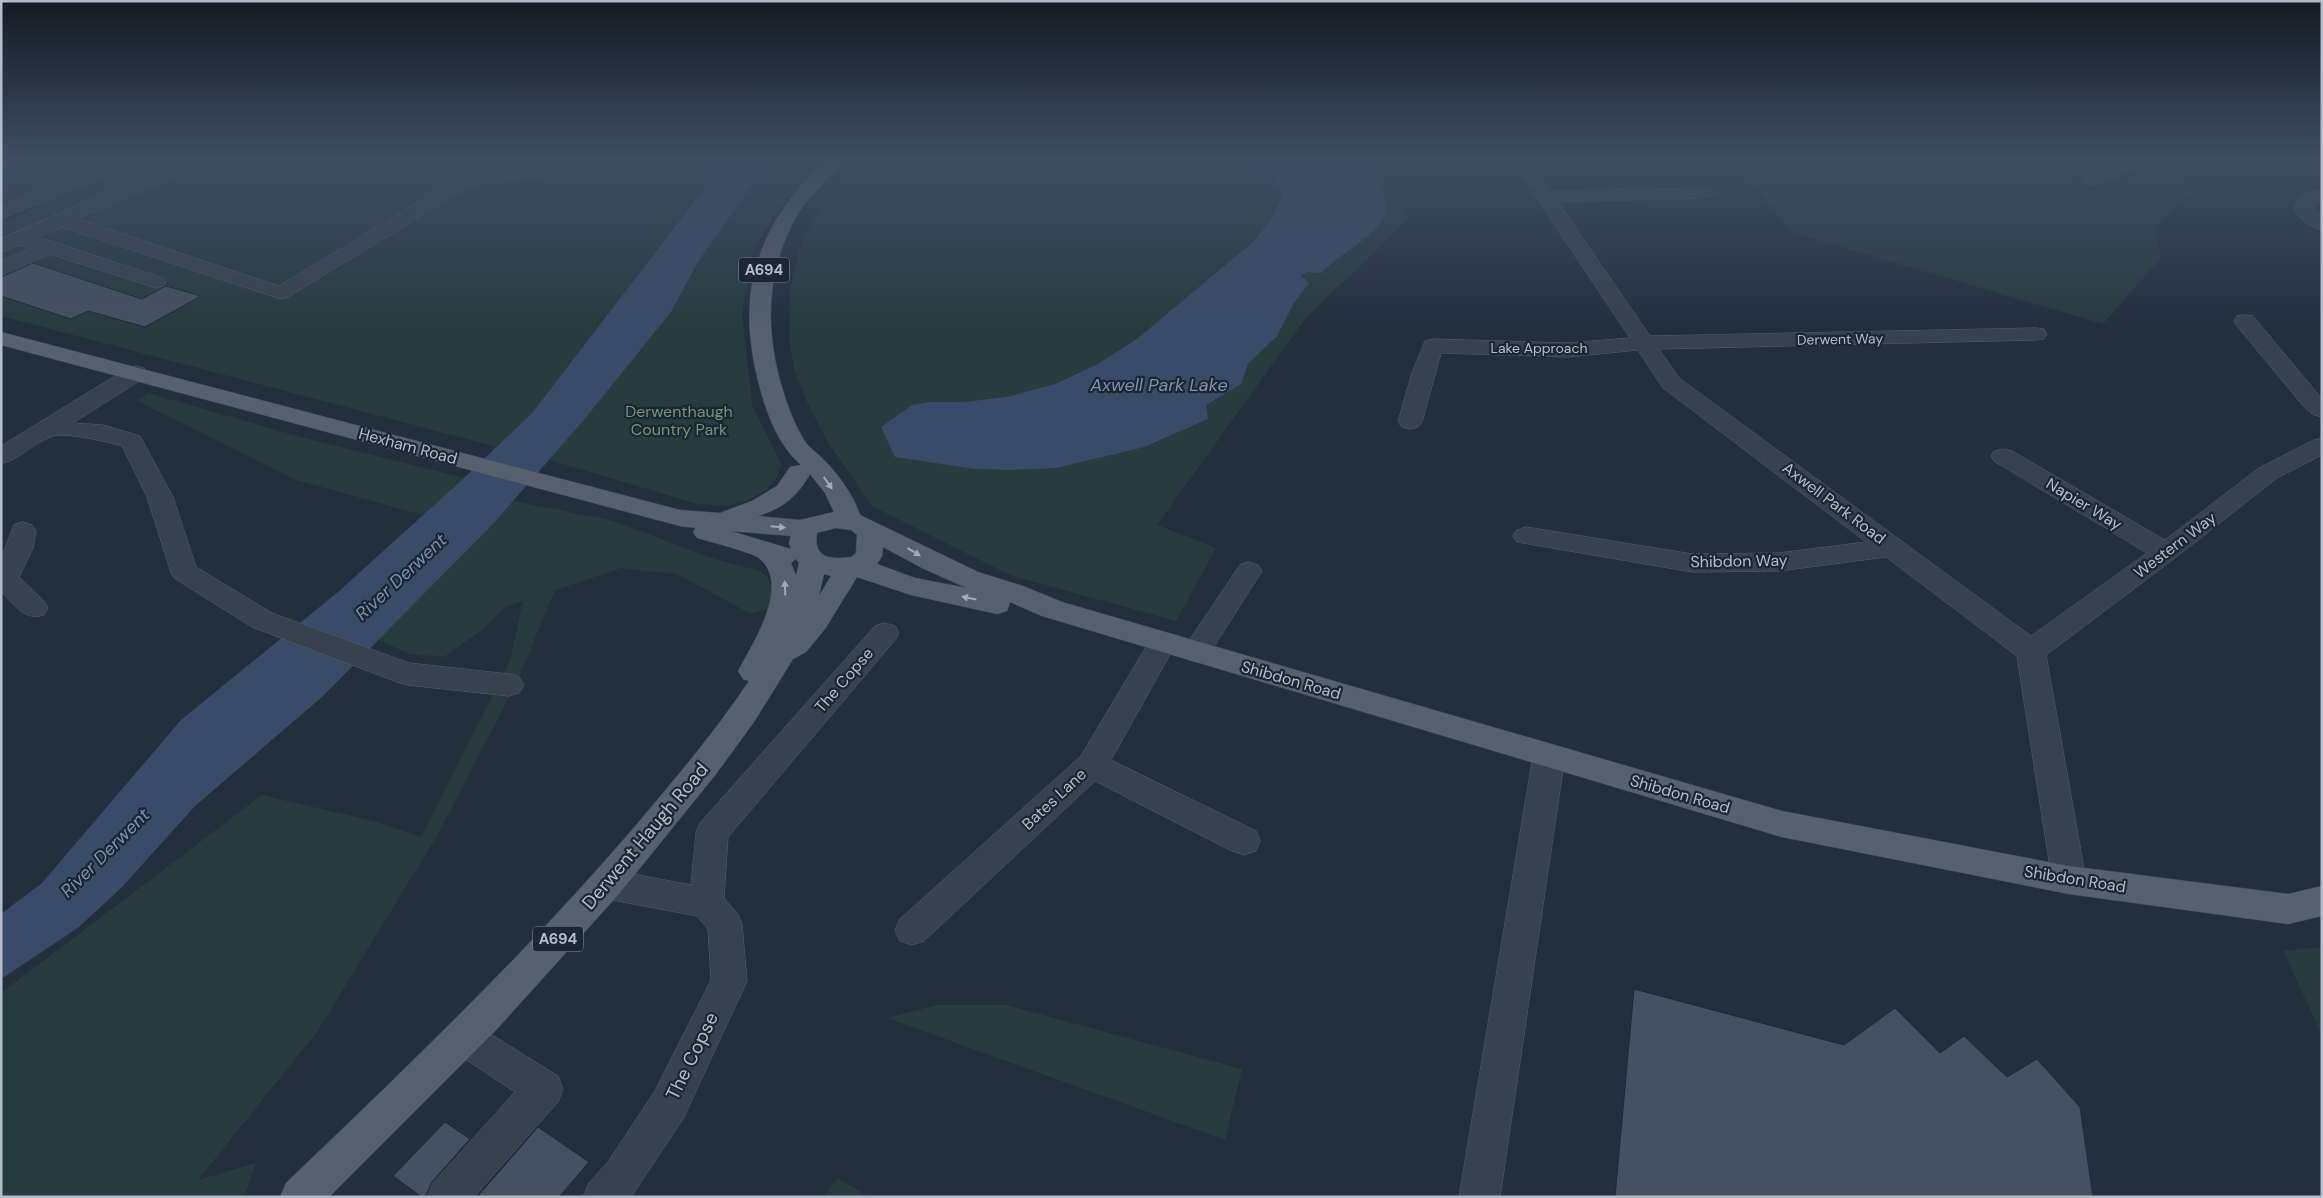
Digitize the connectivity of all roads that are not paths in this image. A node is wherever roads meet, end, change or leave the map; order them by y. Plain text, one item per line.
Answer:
1 (35, 215) edge
2 (72, 215) edge
3 (410, 215) edge
4 (789, 215) edge
5 (1557, 215) edge
6 (67, 217) junction
7 (1, 231) edge
8 (20, 238) junction
9 (1, 246) edge
10 (49, 247) junction
11 (1, 269) edge
12 (156, 282) dead end
13 (2245, 321) dead end
14 (2036, 334) dead end
15 (1, 338) edge
16 (1644, 344) junction
17 (136, 373) junction
18 (2322, 410) edge
19 (1410, 422) dead end
20 (50, 428) junction
21 (2322, 445) edge
22 (1, 456) edge
23 (2003, 456) dead end
24 (799, 461) junction
25 (680, 518) junction
26 (716, 522) junction
27 (808, 526) junction
28 (859, 526) junction
29 (23, 531) dead end
30 (1526, 536) dead end
31 (1892, 547) junction
32 (768, 551) junction
33 (2166, 552) junction
34 (810, 559) junction
35 (852, 566) junction
36 (1249, 571) dead end
37 (3, 580) edge
38 (911, 586) junction
39 (834, 594) junction
40 (34, 608) dead end
41 (1052, 609) junction
42 (885, 634) dead end
43 (1164, 642) junction
44 (2031, 651) junction
45 (783, 652) junction
46 (1196, 652) junction
47 (509, 685) dead end
48 (753, 699) junction
49 (1549, 756) junction
50 (1092, 765) junction
51 (1244, 841) dead end
52 (2070, 880) junction
53 (607, 884) junction
54 (2322, 901) edge
55 (707, 903) junction
56 (912, 930) dead end
57 (463, 1037) junction
58 (300, 1197) edge
59 (447, 1197) edge
60 (603, 1197) edge
61 (1479, 1197) edge

1 - 7 street
2 - 6 street
3 - 6 street
4 - 24 main road, A694
5 - 16 street, Axwell Park Road
6 - 8 street
8 - 9 street
8 - 10 street
10 - 11 street
10 - 12 street
13 - 18 street
14 - 16 street, Derwent Way
15 - 17 main road, Hexham Road
16 - 19 street, Lake Approach
16 - 31 street, Axwell Park Road
17 - 20 street
17 - 25 main road, Hexham Road
20 - 22 street
20 - 47 street
21 - 33 street, Western Way
23 - 33 street, Napier Way
24 - 26 main road
24 - 27 main road, A694
24 -> 28 main road, A694
25 - 26 main road, Hexham Road
25 - 32 main road, Hexham Road
26 -> 27 main road, Hexham Road
27 - 28 main road, Hexham Road
27 - 34 main road, A694
28 - 35 main road, A694
28 -> 41 main road, Shibdon Road
29 - 37 street
30 - 31 street, Shibdon Way
31 - 44 street, Axwell Park Road
32 - 34 main road, Hexham Road
48 -> 32 main road
33 - 44 street, Western Way
34 - 35 main road, Hexham Road
34 - 45 main road, Derwent Haugh Road / A694
35 - 38 main road, Shibdon Road
35 - 39 main road, Derwent Haugh Road / A694
36 - 46 street
37 - 40 street
38 - 39 main road
41 -> 38 main road, Shibdon Road
39 - 45 main road, Derwent Haugh Road / A694
41 - 43 main road, Shibdon Road
42 - 55 street, The Copse
43 - 46 main road, Shibdon Road
43 - 50 street, Bates Lane
44 - 52 street
45 - 48 main road, Derwent Haugh Road / A694
46 - 49 main road, Shibdon Road
48 - 53 main road, Derwent Haugh Road / A694
49 - 52 main road, Shibdon Road
49 - 61 street
50 - 51 street
50 - 56 street, Bates Lane
52 - 54 main road, Shibdon Road
53 - 55 street
53 - 57 main road, Derwent Haugh Road / A694
55 - 60 street, The Copse
57 - 58 main road, Derwent Haugh Road / A694
57 - 59 street

